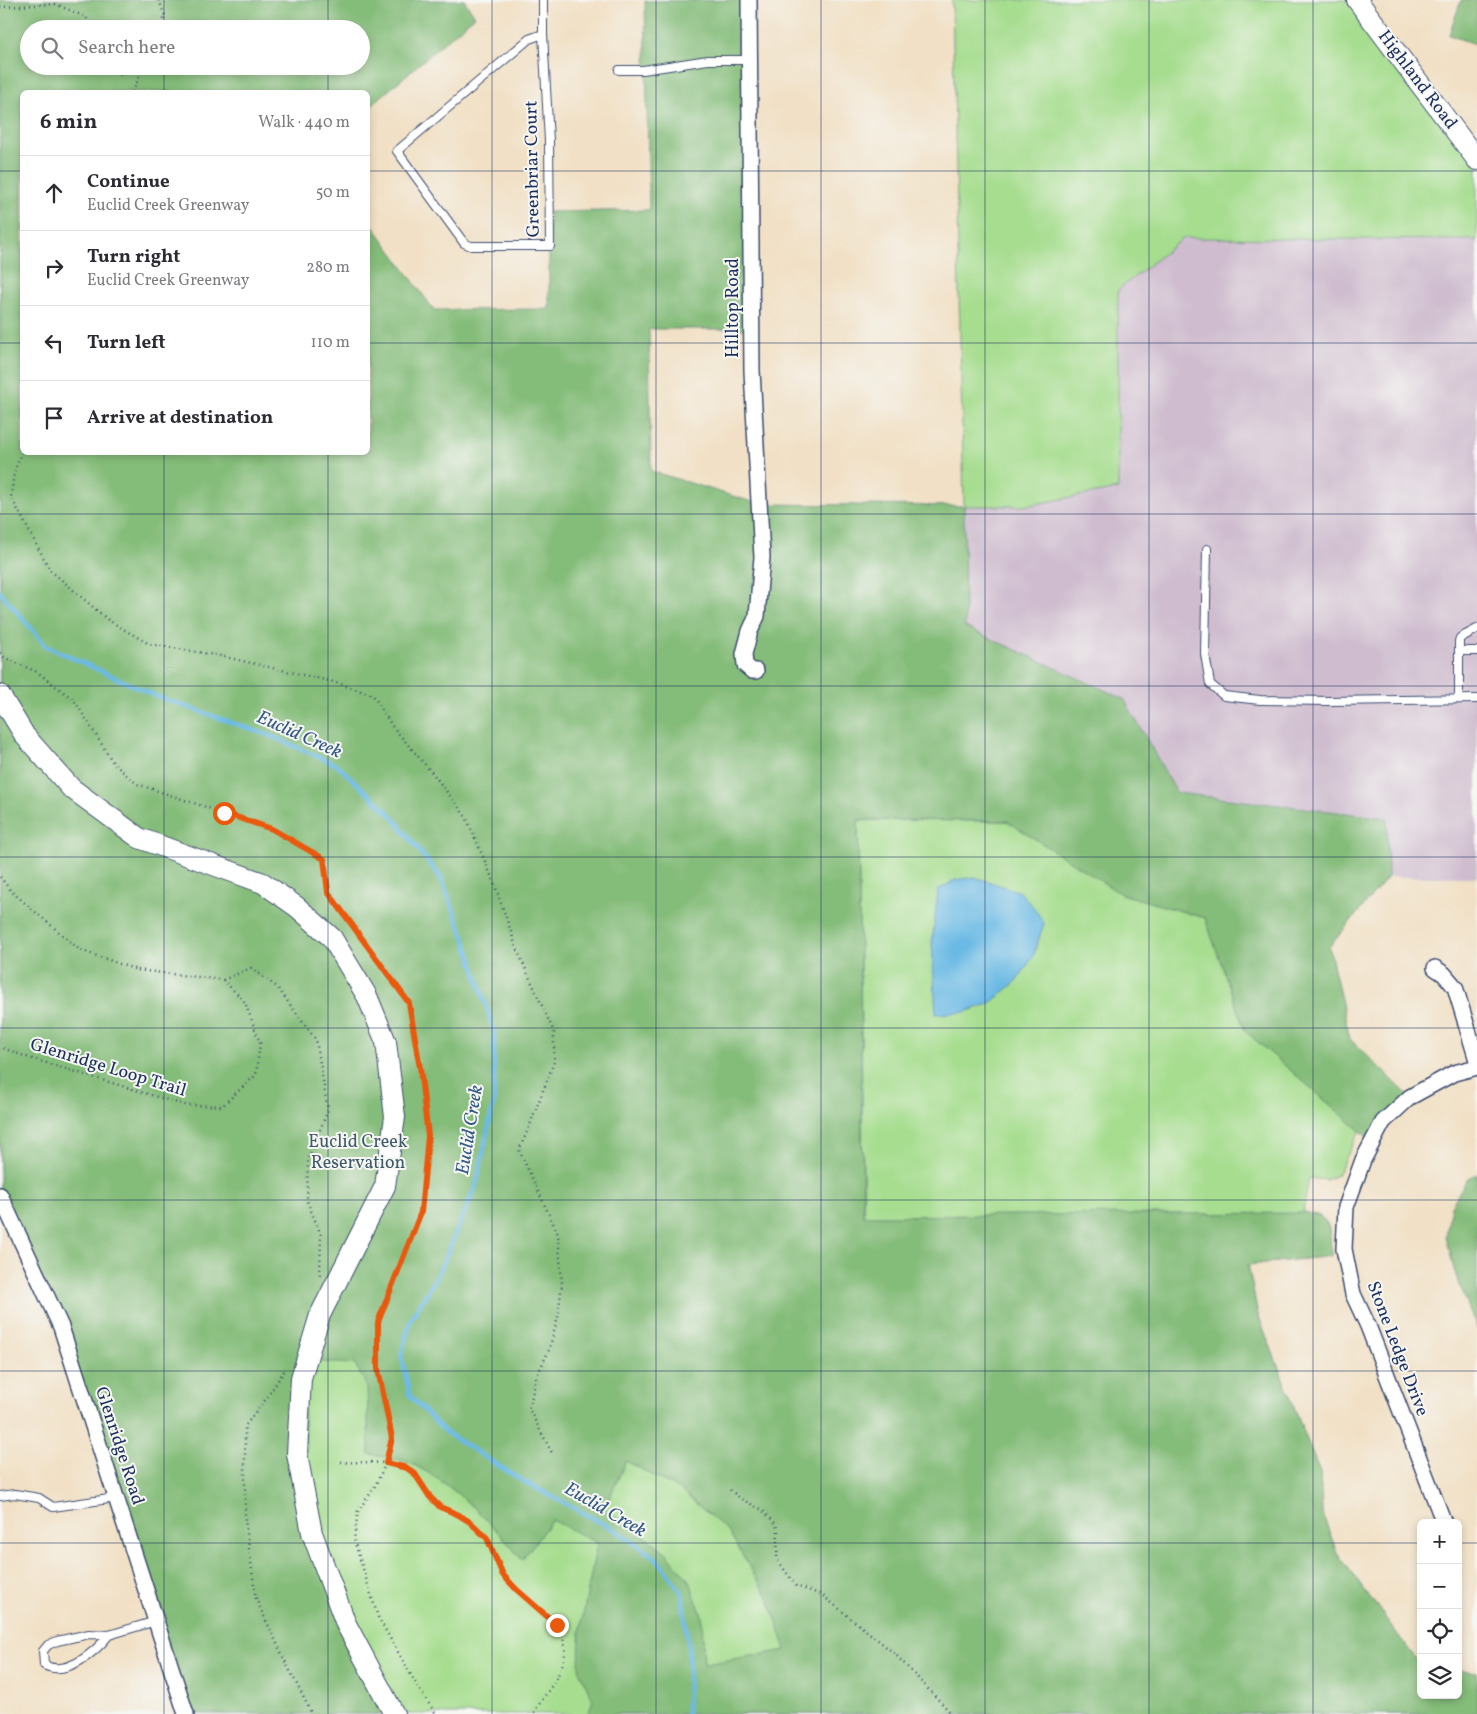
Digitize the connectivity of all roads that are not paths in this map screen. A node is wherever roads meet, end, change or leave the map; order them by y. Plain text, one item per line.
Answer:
1 (543, 0) edge
2 (749, 0) edge
3 (1357, 0) edge
4 (543, 34) junction
5 (750, 60) junction
6 (619, 70) dead end
7 (1477, 160) edge
8 (1207, 549) dead end
9 (1477, 629) edge
10 (1459, 651) junction
11 (1477, 651) edge
12 (756, 672) dead end
13 (0, 695) edge
14 (1459, 699) junction
15 (1477, 699) edge
16 (1435, 968) dead end
17 (1477, 1060) edge
18 (1477, 1067) edge
19 (0, 1195) edge
20 (0, 1496) edge
21 (116, 1498) junction
22 (1442, 1519) edge
23 (156, 1621) junction
24 (108, 1635) junction
25 (186, 1714) edge
26 (394, 1714) edge

1 - 4 lane, Greenbriar Court
2 - 5 street, Hilltop Road
3 - 7 street, Highland Road
4 - 4 lane, Greenbriar Court
5 - 6 lane
5 - 12 street, Hilltop Road
8 - 14 lane
9 - 10 lane
10 - 11 lane
10 - 14 lane
13 - 26 street
14 - 15 lane
16 - 17 street
18 - 22 street, Stone Ledge Drive
19 - 21 street, Glenridge Road
20 - 21 lane
21 - 23 street, Glenridge Road
23 - 24 lane
23 - 25 street, Glenridge Road
24 - 24 lane

